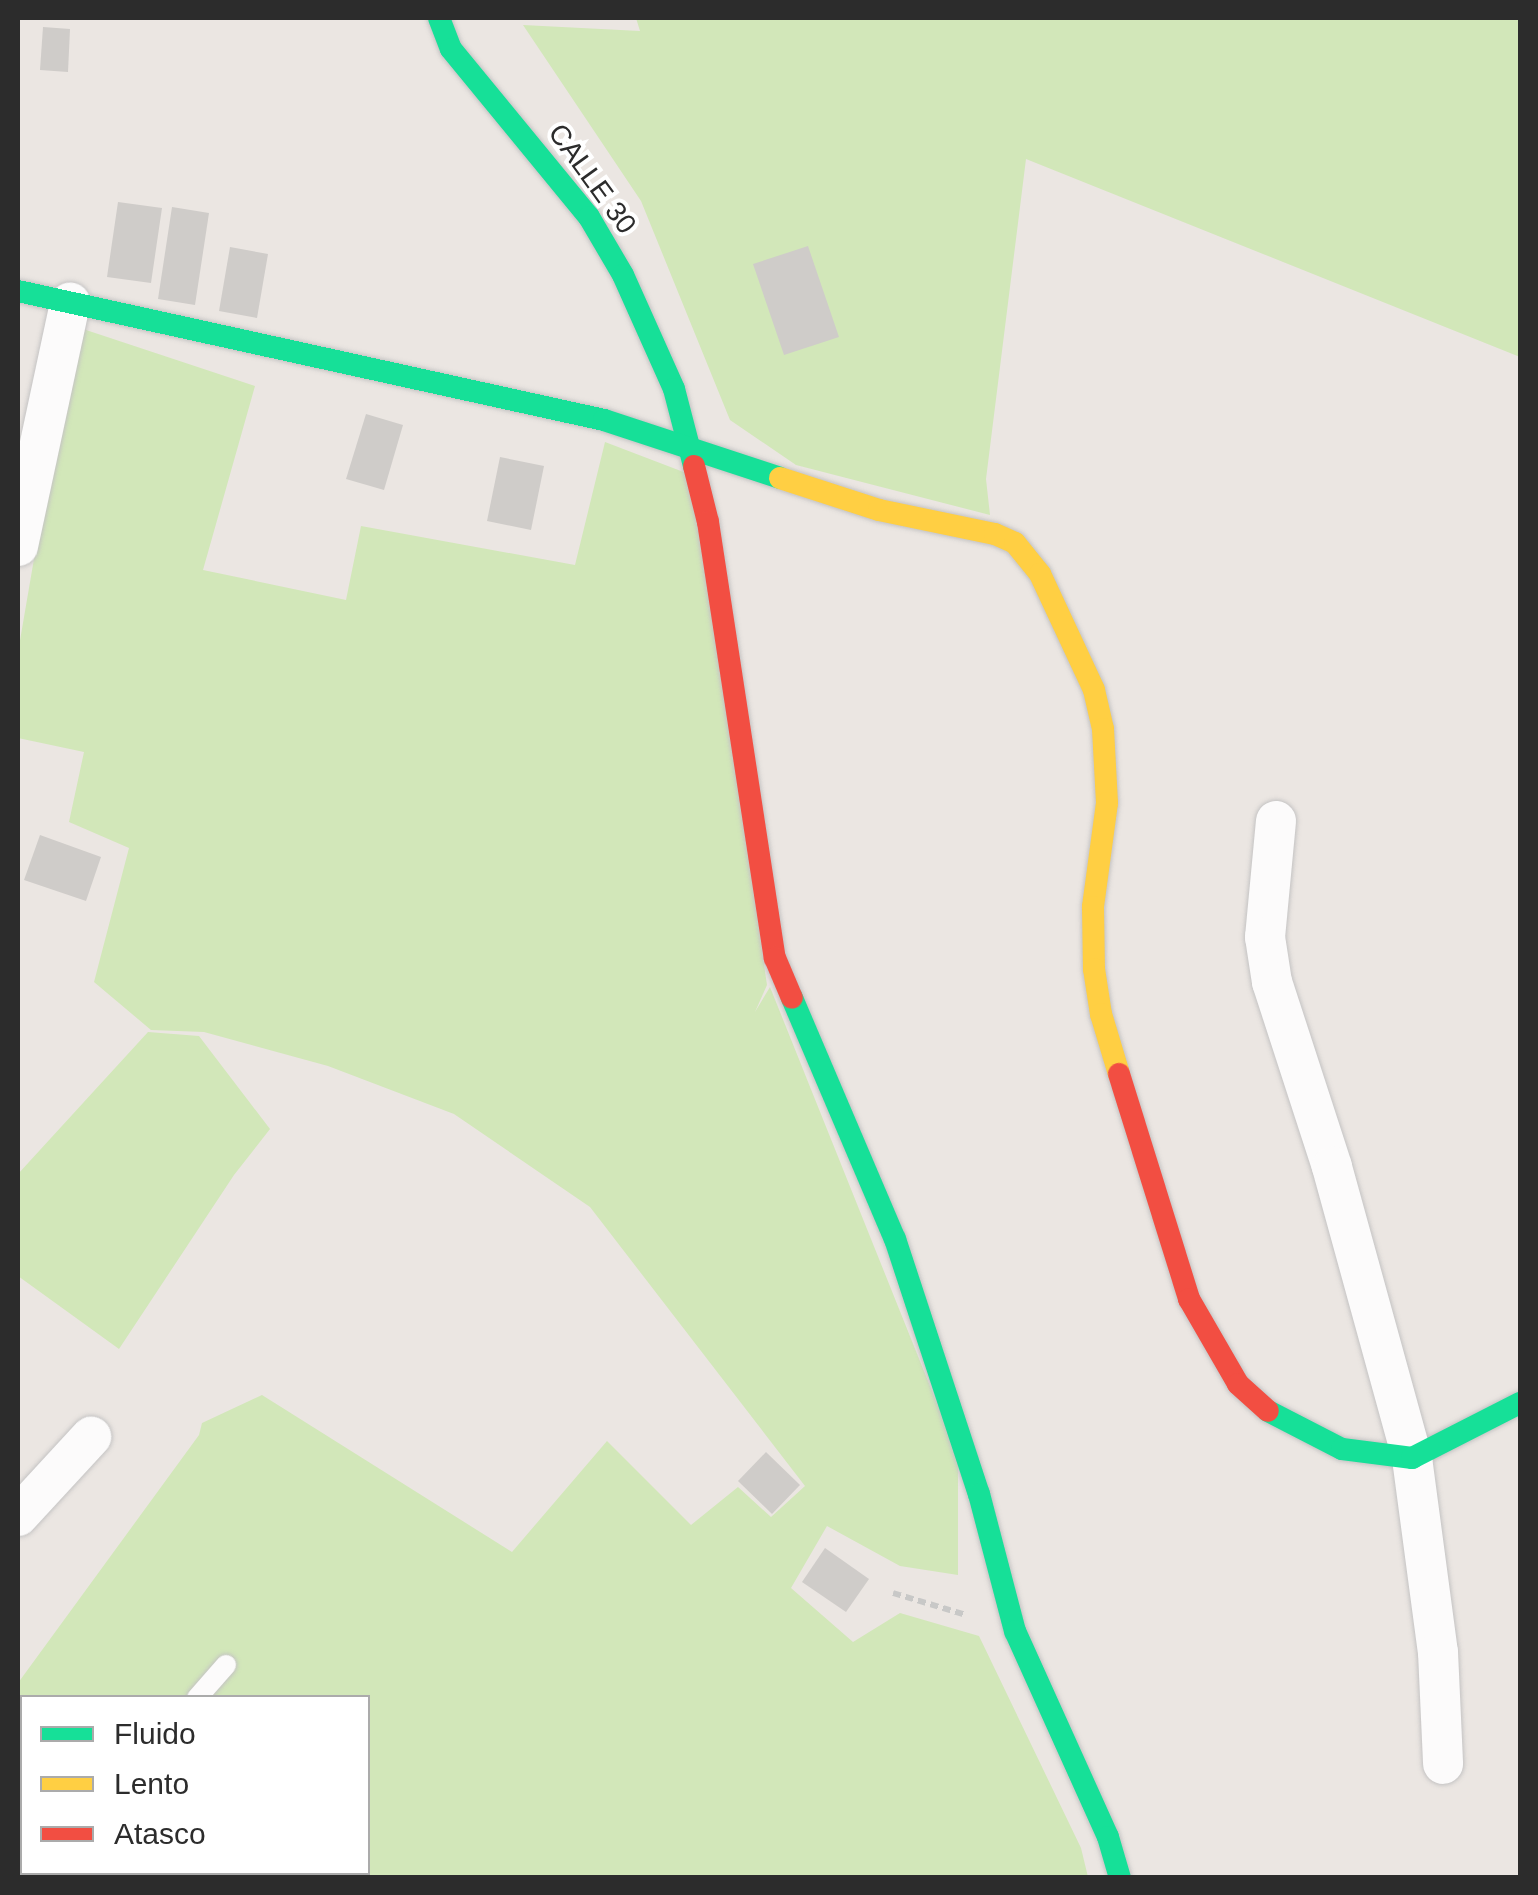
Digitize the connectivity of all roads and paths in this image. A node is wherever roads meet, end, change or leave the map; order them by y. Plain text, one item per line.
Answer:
1 (438, 18) edge
2 (18, 291) edge
3 (70, 303) junction
4 (695, 450) junction
5 (18, 546) edge
6 (1276, 822) dead end
7 (1520, 1404) edge
8 (91, 1437) dead end
9 (1412, 1458) junction
10 (18, 1516) edge
11 (893, 1592) dead end
12 (1015, 1630) junction
13 (226, 1665) dead end
14 (200, 1695) edge
15 (1443, 1764) dead end
16 (1120, 1878) edge

1 - 4 street, CALLE 30
2 - 3 street
3 - 4 street
3 - 5 street
4 - 9 street
4 - 12 street, CALLE 30
6 - 9 street
7 - 9 street
8 - 10 street
9 - 15 street
11 - 12 path
12 - 16 street, CALLE 30
13 - 14 lane

